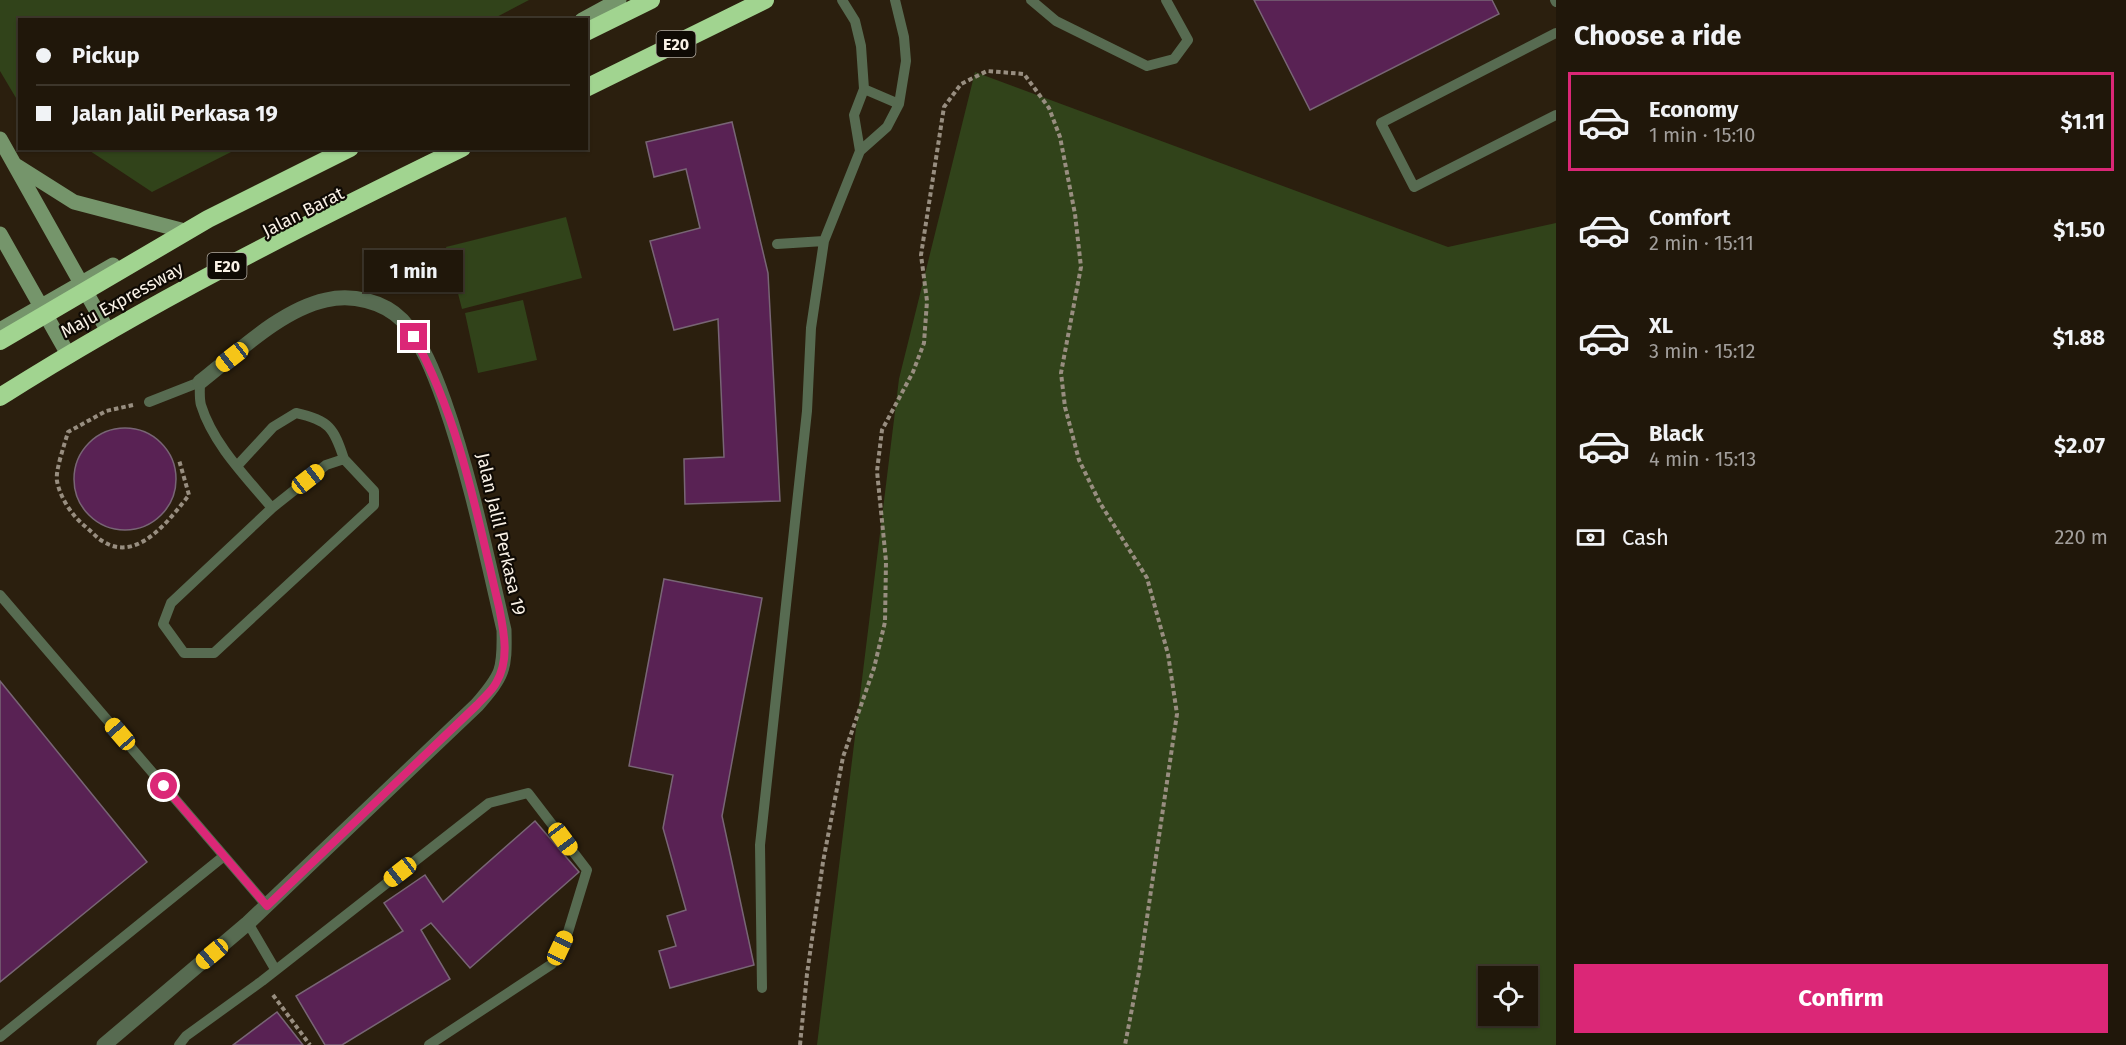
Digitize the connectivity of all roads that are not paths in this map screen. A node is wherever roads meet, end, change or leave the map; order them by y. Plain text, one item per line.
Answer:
1 (619, 0) edge
2 (651, 0) edge
3 (760, 0) edge
4 (765, 0) edge
5 (842, 0) edge
6 (895, 0) edge
7 (1031, 0) edge
8 (1166, 0) edge
9 (586, 18) edge
10 (588, 31) edge
11 (1556, 33) edge
12 (588, 87) edge
13 (588, 87) edge
14 (864, 89) junction
15 (899, 104) junction
16 (1556, 115) edge
17 (0, 139) edge
18 (332, 150) edge
19 (346, 150) edge
20 (458, 150) edge
21 (466, 150) edge
22 (860, 151) junction
23 (14, 164) junction
24 (182, 230) junction
25 (0, 234) edge
26 (824, 241) junction
27 (777, 244) dead end
28 (82, 282) junction
29 (42, 306) junction
30 (0, 330) edge
31 (109, 333) junction
32 (0, 341) edge
33 (69, 356) junction
34 (201, 382) junction
35 (0, 397) edge
36 (149, 402) road end
37 (0, 403) edge
38 (344, 459) junction
39 (237, 466) junction
40 (272, 508) junction
41 (0, 595) edge
42 (224, 856) junction
43 (267, 906) junction
44 (248, 923) junction
45 (275, 969) junction
46 (762, 988) dead end
47 (0, 1037) edge
48 (104, 1045) edge
49 (178, 1045) edge
50 (429, 1045) edge

1 - 9 main road
2 - 10 highway
3 - 12 main road
4 - 13 highway, E20
5 - 14 lane
6 - 15 lane
7 - 8 lane
11 - 16 lane
14 - 15 lane
14 - 22 lane
15 - 22 lane
17 - 23 main road
18 - 24 main road
19 - 32 highway, Maju Expressway
20 - 35 highway, Maju Expressway / E20
21 - 31 main road, Jalan Barat
22 - 26 lane
23 - 24 main road
23 - 28 main road
24 - 28 main road
25 - 29 main road
26 - 27 lane
26 - 46 lane
28 - 29 main road
28 - 31 main road
29 - 30 main road
29 - 33 main road
31 - 33 main road, Jalan Barat
33 - 37 main road, Jalan Barat
34 - 36 lane
34 - 39 lane
34 - 43 street, Jalan Jalil Perkasa 19
38 - 39 lane
38 - 40 lane
38 - 40 lane
39 - 40 lane
41 - 42 lane
42 - 43 lane
42 - 47 lane
43 - 44 street, Jalan Jalil Perkasa 19
44 - 45 lane
44 - 48 street, Jalan Jalil Perkasa 19
45 - 49 lane
45 - 50 lane

